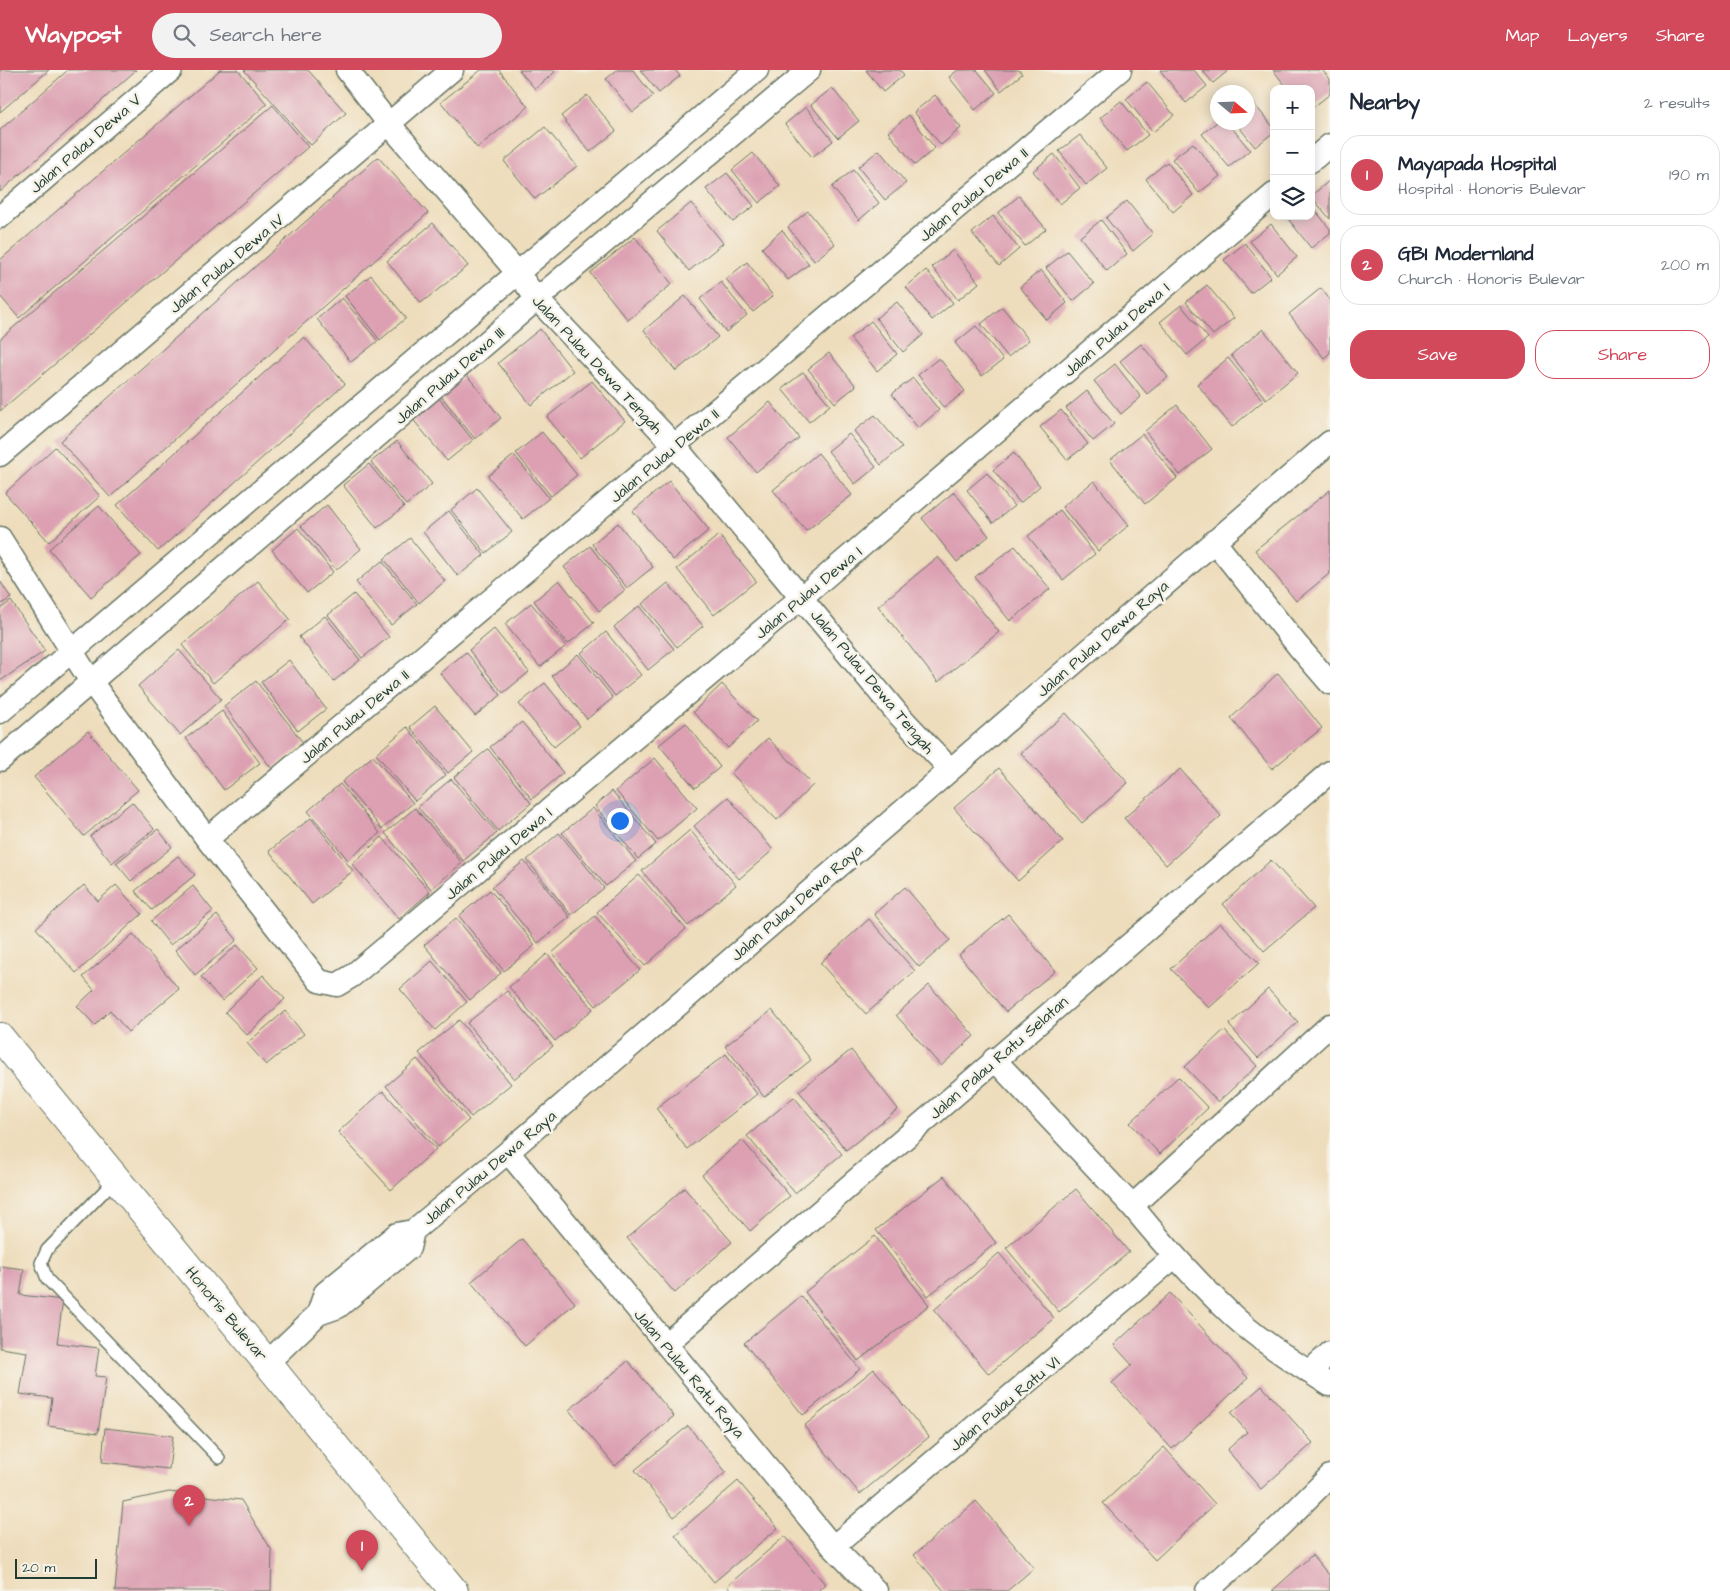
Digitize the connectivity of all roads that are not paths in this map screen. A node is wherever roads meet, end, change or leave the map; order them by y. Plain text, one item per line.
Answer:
1 (171, 70) edge
2 (347, 70) edge
3 (452, 70) edge
4 (757, 70) edge
5 (809, 70) edge
6 (1120, 70) edge
7 (389, 124) junction
8 (1330, 145) edge
9 (1315, 158) edge
10 (1270, 197) edge
11 (0, 217) edge
12 (517, 272) junction
13 (537, 299) junction
14 (1330, 442) edge
15 (675, 446) junction
16 (0, 455) edge
17 (0, 538) edge
18 (1214, 541) junction
19 (802, 597) junction
20 (71, 650) junction
21 (92, 682) junction
22 (1330, 683) edge
23 (0, 712) edge
24 (0, 760) edge
25 (950, 769) junction
26 (1330, 772) edge
27 (207, 839) junction
28 (1330, 1025) edge
29 (0, 1037) edge
30 (994, 1059) junction
31 (508, 1152) junction
32 (116, 1180) junction
33 (1132, 1206) junction
34 (1174, 1257) junction
35 (667, 1343) junction
36 (1330, 1352) edge
37 (268, 1362) junction
38 (1309, 1372) junction
39 (1330, 1385) edge
40 (219, 1458) dead end
41 (1330, 1476) edge
42 (832, 1547) junction
43 (454, 1591) edge
44 (876, 1591) edge
45 (1207, 1591) edge

1 - 11 street, Jalan Palau Dewa V
2 - 7 street, Jalan Pulau Dewa Tengah
3 - 7 street, Jalan Pulau Dewa IV
4 - 12 street
5 - 13 street, Jalan Pulau Dewa III
6 - 15 street, Jalan Pulau Dewa II
7 - 12 street, Jalan Pulau Dewa Tengah
7 - 16 street, Jalan Pulau Dewa IV
8 - 9 street
10 - 19 street, Jalan Pulau Dewa I
12 - 13 street, Jalan Pulau Dewa Tengah
12 - 20 street
13 - 15 street, Jalan Pulau Dewa Tengah
13 - 21 street, Jalan Pulau Dewa III
14 - 18 street, Jalan Pulau Dewa Raya
15 - 19 street, Jalan Pulau Dewa Tengah
15 - 27 street, Jalan Pulau Dewa II
17 - 20 street
18 - 22 street
18 - 25 street, Jalan Pulau Dewa Raya
19 - 25 street, Jalan Pulau Dewa Tengah
19 - 27 street, Jalan Pulau Dewa I
20 - 21 street
20 - 23 street
21 - 24 street, Jalan Pulau Dewa III
21 - 27 street
25 - 31 street, Jalan Pulau Dewa Raya
26 - 30 street, Jalan Palau Ratu Selatan
28 - 33 street
29 - 32 street, Honoris Bulevar
30 - 33 street
30 - 35 street, Jalan Palau Ratu Selatan
31 - 35 street, Jalan Pulau Ratu Raya
31 - 37 street, Jalan Pulau Dewa Raya
32 - 37 street, Honoris Bulevar
32 - 40 lane
33 - 34 street
34 - 38 street
34 - 42 street, Jalan Pulau Ratu VI
35 - 42 street, Jalan Pulau Ratu Raya
36 - 38 street
37 - 43 street, Honoris Bulevar
38 - 39 street
41 - 45 street
42 - 44 street, Jalan Pulau Ratu Raya

